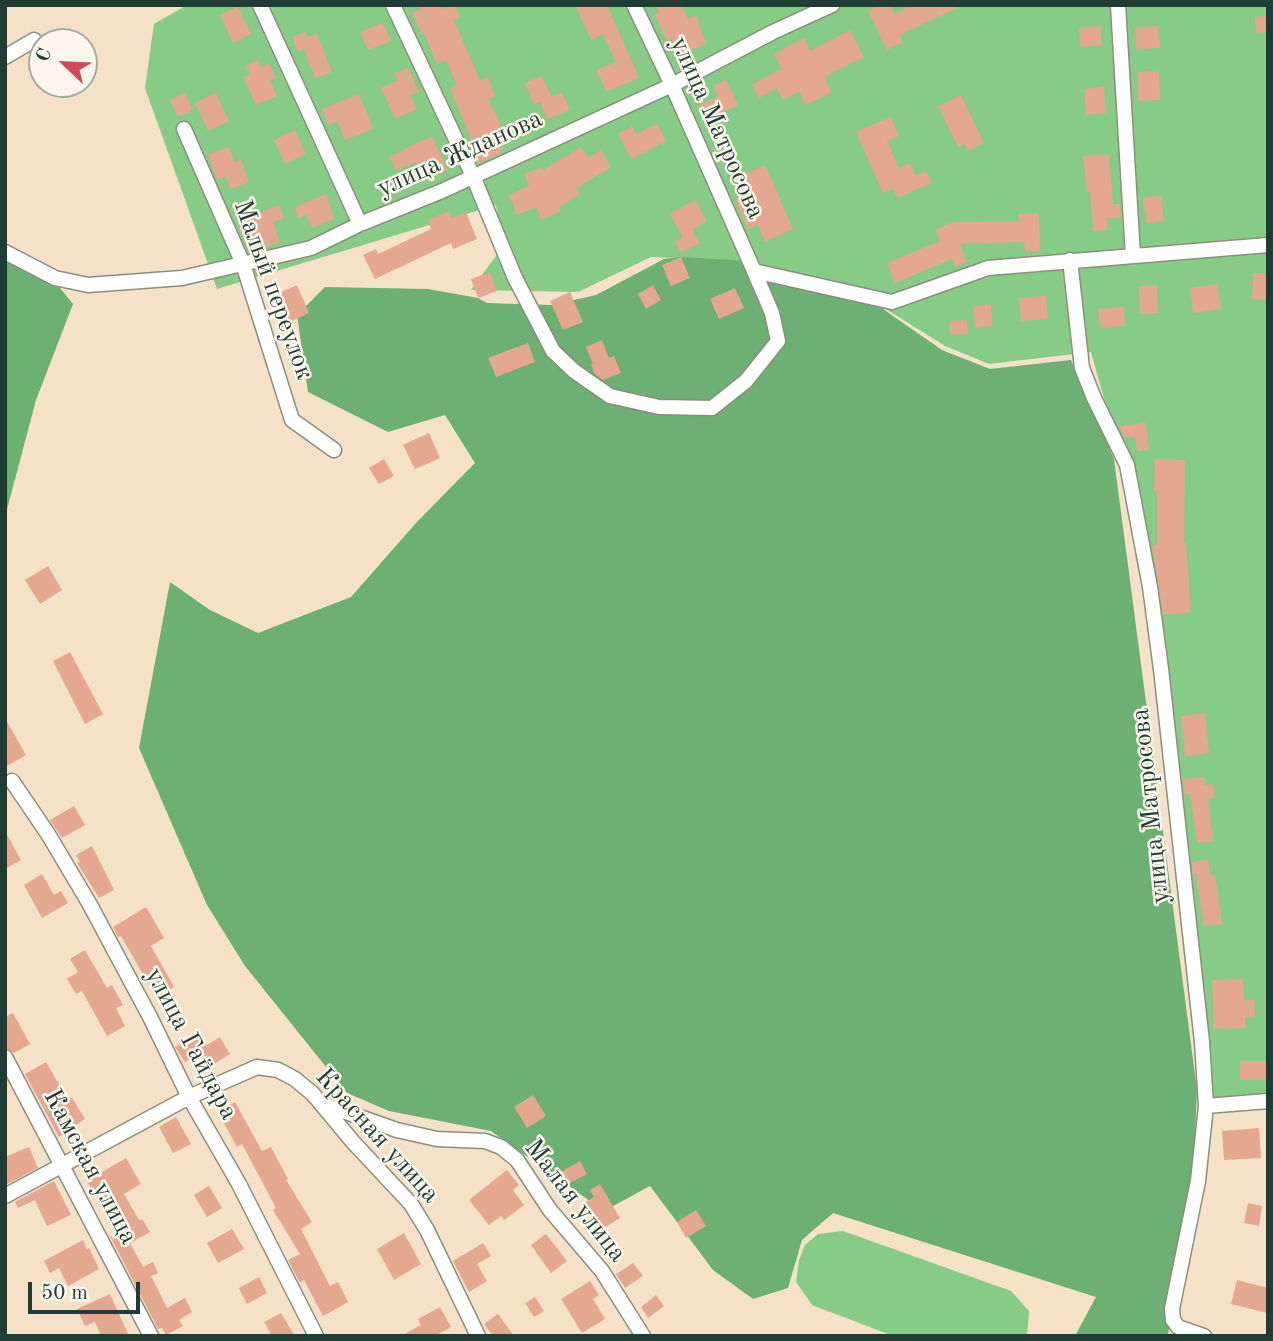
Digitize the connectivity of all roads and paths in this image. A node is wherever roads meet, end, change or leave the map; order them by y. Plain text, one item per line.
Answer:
1 (260, 5) edge
2 (393, 5) edge
3 (634, 5) edge
4 (832, 5) edge
5 (1118, 5) edge
6 (28, 44) edge
7 (5, 57) edge
8 (672, 85) junction
9 (184, 129) dead end
10 (473, 176) junction
11 (360, 224) junction
12 (1268, 245) edge
13 (5, 252) edge
14 (1133, 256) junction
15 (1070, 260) junction
16 (243, 264) junction
17 (754, 271) junction
18 (334, 450) dead end
19 (12, 781) dead end
20 (5, 1057) edge
21 (189, 1097) junction
22 (1268, 1101) edge
23 (322, 1103) junction
24 (1206, 1107) junction
25 (61, 1166) junction
26 (5, 1196) edge
27 (151, 1336) edge
28 (316, 1336) edge
29 (478, 1336) edge
30 (643, 1336) edge
31 (1204, 1336) edge

1 - 11 street
2 - 10 street
3 - 8 street, улица Матросова
4 - 8 street, улица Жданова
5 - 14 street
6 - 7 street
8 - 10 street, улица Жданова
8 - 17 street, улица Матросова
9 - 16 street, Малый переулок
10 - 11 street, улица Жданова
10 - 17 street, улица Матросова
11 - 16 street, улица Жданова
12 - 14 street
13 - 16 street, улица Жданова
14 - 15 street
15 - 17 street
15 - 24 street, улица Матросова
16 - 18 street, Малый переулок
19 - 21 street, улица Гайдара
20 - 25 street, Камская улица
21 - 23 street, Красная улица
21 - 25 street
21 - 28 street, улица Гайдара
22 - 24 street
23 - 29 street, Красная улица
23 - 30 street, Малая улица
24 - 31 street, улица Матросова
25 - 26 street
25 - 27 street, Камская улица

